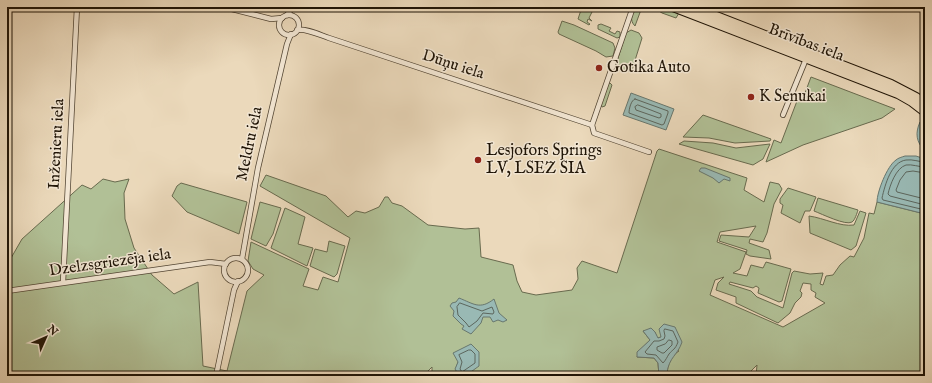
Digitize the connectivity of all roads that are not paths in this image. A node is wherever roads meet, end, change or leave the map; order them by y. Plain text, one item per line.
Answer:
1 (77, 7) edge
2 (224, 7) edge
3 (293, 7) edge
4 (633, 7) edge
5 (674, 7) edge
6 (693, 7) edge
7 (287, 15) junction
8 (293, 16) junction
9 (282, 18) junction
10 (271, 19) junction
11 (298, 24) junction
12 (279, 25) junction
13 (297, 30) junction
14 (306, 30) junction
15 (285, 34) junction
16 (291, 34) junction
17 (287, 44) junction
18 (806, 59) junction
19 (925, 104) edge
20 (925, 112) edge
21 (783, 115) dead end
22 (592, 125) junction
23 (649, 152) dead end
24 (240, 258) junction
25 (225, 267) junction
26 (235, 281) junction
27 (63, 282) junction
28 (7, 291) edge
29 (216, 376) edge

1 - 27 street, Inženieru iela
2 - 10 street
3 - 7 street
3 - 8 street
4 - 22 street
5 - 18 highway, Brīvības iela
6 - 19 highway, Brīvības iela
7 - 8 street
7 - 9 street
8 - 11 street
9 - 10 street
9 - 12 street
10 - 12 street, Meldru iela
11 - 13 street
11 - 14 street, Dūņu iela
12 - 15 street, Meldru iela
13 - 14 street, Dūņu iela
13 - 16 street
14 - 22 street, Dūņu iela
15 - 16 street
15 - 17 street, Meldru iela
16 - 17 street, Meldru iela
17 - 24 street, Meldru iela
18 - 20 highway, Brīvības iela
18 - 21 street
22 - 23 street
24 - 25 street
24 - 26 street
25 - 26 street
25 - 27 street, Dzelzsgriezēja iela
26 - 29 street
27 - 28 street, Dzelzsgriezēja iela

